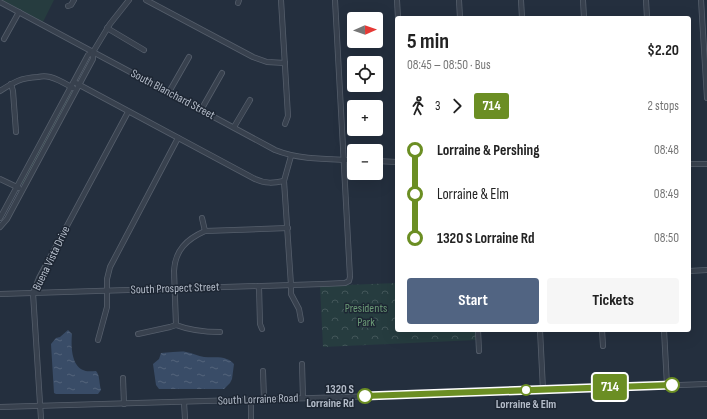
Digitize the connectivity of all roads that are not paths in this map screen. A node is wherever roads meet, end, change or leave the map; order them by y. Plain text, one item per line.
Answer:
1 (74, 0) edge
2 (129, 0) edge
3 (146, 0) edge
4 (281, 0) edge
5 (335, 0) edge
6 (397, 0) edge
7 (459, 0) edge
8 (521, 0) edge
9 (583, 0) edge
10 (646, 0) edge
11 (701, 0) edge
12 (0, 2) edge
13 (68, 6) dead end
14 (19, 12) junction
15 (398, 16) edge
16 (460, 16) edge
17 (522, 16) edge
18 (584, 16) edge
19 (647, 16) edge
20 (107, 28) junction
21 (4, 38) dead end
22 (706, 48) edge
23 (144, 50) dead end
24 (93, 52) junction
25 (189, 57) dead end
26 (285, 63) junction
27 (222, 73) dead end
28 (74, 82) junction
29 (11, 84) junction
30 (79, 84) junction
31 (71, 87) junction
32 (76, 90) junction
33 (0, 91) edge
34 (169, 92) junction
35 (707, 98) edge
36 (250, 100) dead end
37 (201, 110) junction
38 (128, 112) junction
39 (285, 124) dead end
40 (234, 127) junction
41 (16, 132) dead end
42 (178, 138) junction
43 (291, 156) junction
44 (344, 160) junction
45 (383, 161) edge
46 (395, 162) edge
47 (691, 164) edge
48 (707, 164) edge
49 (0, 179) edge
50 (284, 181) junction
51 (20, 189) junction
52 (0, 218) edge
53 (202, 218) dead end
54 (0, 227) edge
55 (288, 228) junction
56 (205, 231) junction
57 (707, 270) edge
58 (691, 271) edge
59 (291, 285) junction
60 (259, 286) junction
61 (175, 288) junction
62 (107, 290) junction
63 (33, 293) junction
64 (0, 294) edge
65 (301, 320) dead end
66 (176, 325) junction
67 (262, 329) dead end
68 (220, 332) dead end
69 (478, 332) edge
70 (540, 332) edge
71 (602, 332) edge
72 (664, 332) edge
73 (138, 334) dead end
74 (98, 340) dead end
75 (603, 346) dead end
76 (479, 351) dead end
77 (302, 364) dead end
78 (263, 371) dead end
79 (123, 378) dead end
80 (707, 384) edge
81 (667, 385) junction
82 (543, 390) junction
83 (303, 398) junction
84 (251, 399) junction
85 (264, 399) junction
86 (184, 402) junction
87 (124, 404) junction
88 (41, 406) junction
89 (0, 407) edge
90 (41, 419) edge
91 (185, 419) edge
92 (251, 419) edge

1 - 13 street
2 - 20 street
3 - 26 street
4 - 26 street
5 - 44 street
6 - 15 street
7 - 16 street
8 - 17 street
9 - 18 street
10 - 19 street
11 - 22 street
12 - 14 street, South Blanchard Street
14 - 21 street
14 - 24 street, South Blanchard Street
20 - 23 street
20 - 24 street
22 - 35 street
24 - 28 street
24 - 30 street
24 - 34 street, South Blanchard Street
25 - 34 street
26 - 39 street
27 - 37 street
28 - 30 street
28 - 31 street
29 - 31 street
29 - 33 street
29 - 41 street
30 - 32 street
30 - 38 street
31 - 32 street
31 - 51 street
32 - 51 street
34 - 37 street, South Blanchard Street
36 - 40 street
37 - 40 street, South Blanchard Street
38 - 42 street
38 - 63 street, Buena Vista Drive
40 - 43 street, South Blanchard Street
42 - 50 street
42 - 62 street
43 - 44 street, South Blanchard Street
43 - 50 street
44 - 59 street, South Prospect Street
45 - 46 street
47 - 48 street
49 - 51 street
50 - 55 street
51 - 52 street
51 - 54 street
53 - 56 street
55 - 56 street
55 - 59 street
56 - 61 street
57 - 58 street
59 - 60 street, South Prospect Street
59 - 65 street
60 - 61 street, South Prospect Street
60 - 67 street
61 - 62 street, South Prospect Street
61 - 66 street
62 - 63 street, South Prospect Street
62 - 74 street
63 - 64 street, South Prospect Street
63 - 88 street, Buena Vista Drive
66 - 68 street
66 - 73 street
69 - 76 street
70 - 82 street
71 - 75 street
72 - 81 street
77 - 83 street
78 - 85 street
79 - 87 street
80 - 81 street, South Lorraine Road
81 - 82 street, South Lorraine Road
82 - 83 street, South Lorraine Road
83 - 85 street, South Lorraine Road
84 - 85 street, South Lorraine Road
84 - 86 street, South Lorraine Road
84 - 92 street
86 - 87 street, South Lorraine Road
86 - 91 street
87 - 88 street, South Lorraine Road
88 - 89 street, South Lorraine Road
88 - 90 street, Buena Vista Drive

